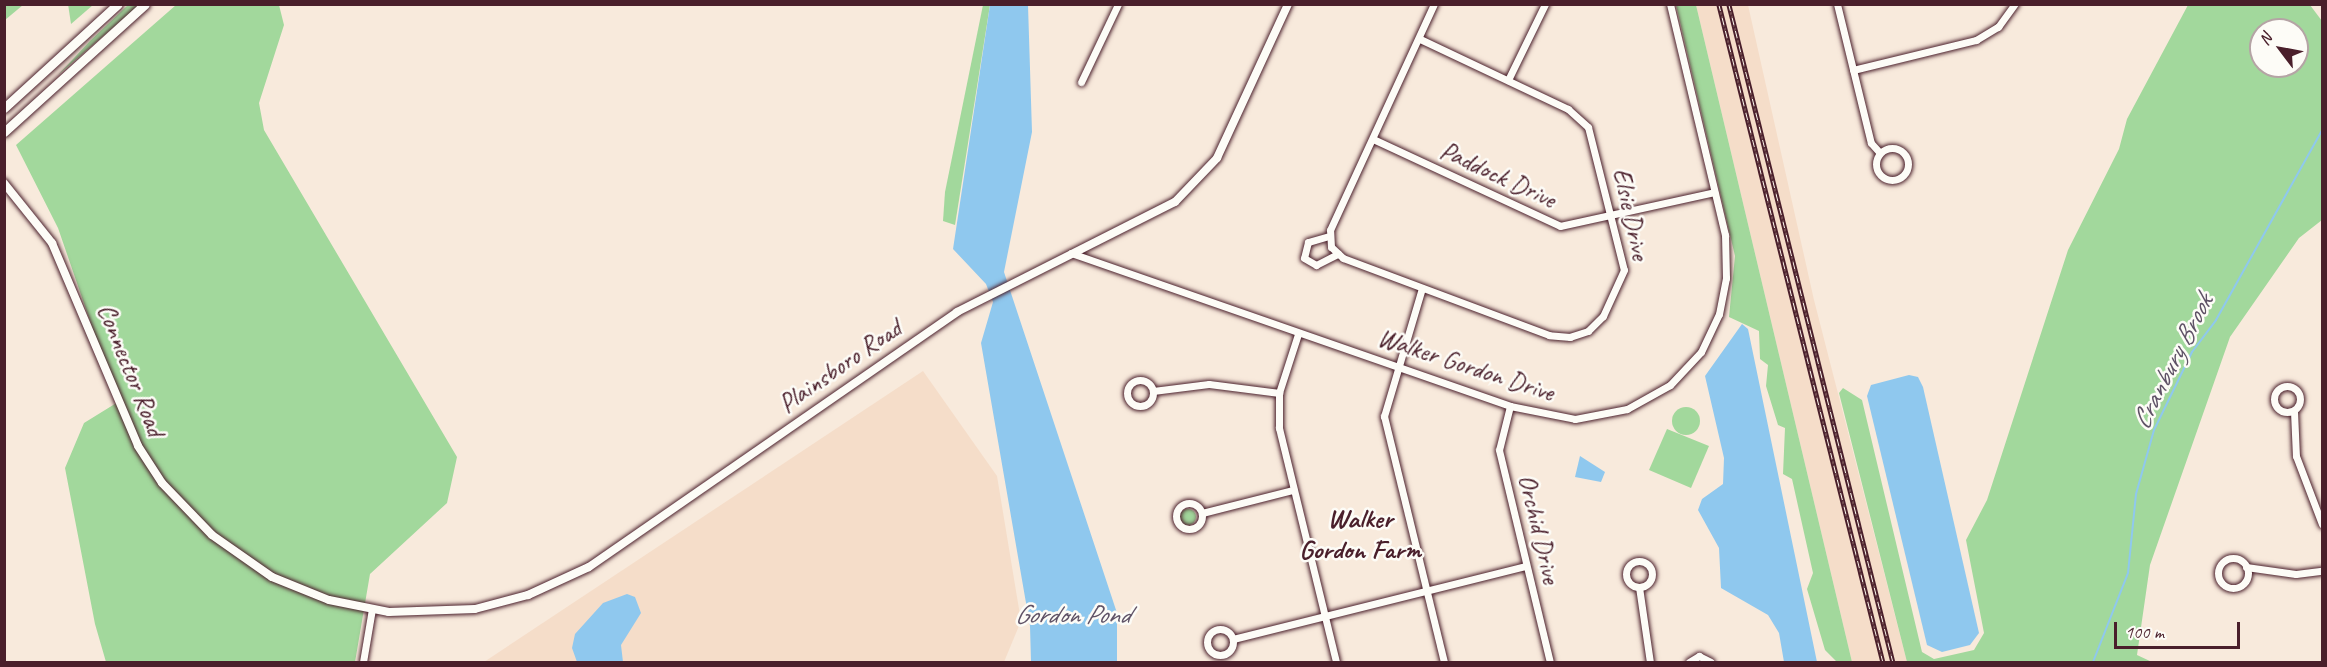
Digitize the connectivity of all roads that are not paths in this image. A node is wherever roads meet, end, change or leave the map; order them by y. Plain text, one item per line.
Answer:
1 (118, 4) edge
2 (145, 4) edge
3 (1118, 4) edge
4 (1288, 4) edge
5 (1434, 4) edge
6 (1545, 4) edge
7 (1670, 4) edge
8 (1837, 4) edge
9 (2015, 4) edge
10 (1420, 39) junction
11 (1853, 70) junction
12 (1508, 80) junction
13 (1081, 82) dead end
14 (4, 108) edge
15 (4, 132) edge
16 (1373, 139) junction
17 (1880, 153) junction
18 (4, 183) edge
19 (1714, 192) junction
20 (1611, 217) junction
21 (1329, 236) junction
22 (1070, 253) junction
23 (1338, 255) junction
24 (1422, 288) junction
25 (1298, 334) junction
26 (1397, 363) junction
27 (1153, 391) dead end
28 (1279, 393) junction
29 (1510, 406) junction
30 (2294, 411) junction
31 (1293, 490) junction
32 (1202, 513) dead end
33 (2322, 524) edge
34 (1527, 566) junction
35 (2246, 567) junction
36 (2322, 571) edge
37 (1639, 587) dead end
38 (1427, 591) junction
39 (372, 609) junction
40 (1325, 616) junction
41 (1233, 639) dead end
42 (363, 663) edge
43 (1336, 663) edge
44 (1444, 663) edge
45 (1550, 663) edge
46 (1650, 663) edge
47 (1689, 663) edge
48 (1711, 663) edge

1 - 14 main road
2 - 15 main road
3 - 13 street
4 - 22 street, Plainsboro Road
5 - 10 street
6 - 12 street
7 - 19 street, Walker Gordon Drive
8 - 11 street
9 - 11 street
10 - 12 street, Elsie Drive
10 - 16 street
11 - 17 street
12 - 20 street, Elsie Drive
16 - 20 street, Paddock Drive
16 - 21 street
17 - 17 street
18 - 39 street, Connector Road
19 - 20 street, Paddock Drive
19 - 29 street, Walker Gordon Drive
20 - 24 street, Elsie Drive
21 - 23 street
21 - 23 street
22 - 25 street, Walker Gordon Drive
22 - 39 street, Plainsboro Road
23 - 24 street, Elsie Drive
24 - 26 street
25 - 26 street, Walker Gordon Drive
25 - 28 street
26 - 29 street, Walker Gordon Drive
26 - 38 street
27 - 28 street
28 - 31 street
29 - 34 street, Orchid Drive
30 - 30 street
30 - 33 street
31 - 32 street
31 - 40 street
34 - 38 street
34 - 45 street, Orchid Drive
35 - 35 street
35 - 36 street
37 - 46 street
38 - 40 street
38 - 44 street
39 - 42 street
40 - 41 street
40 - 43 street
47 - 48 street

